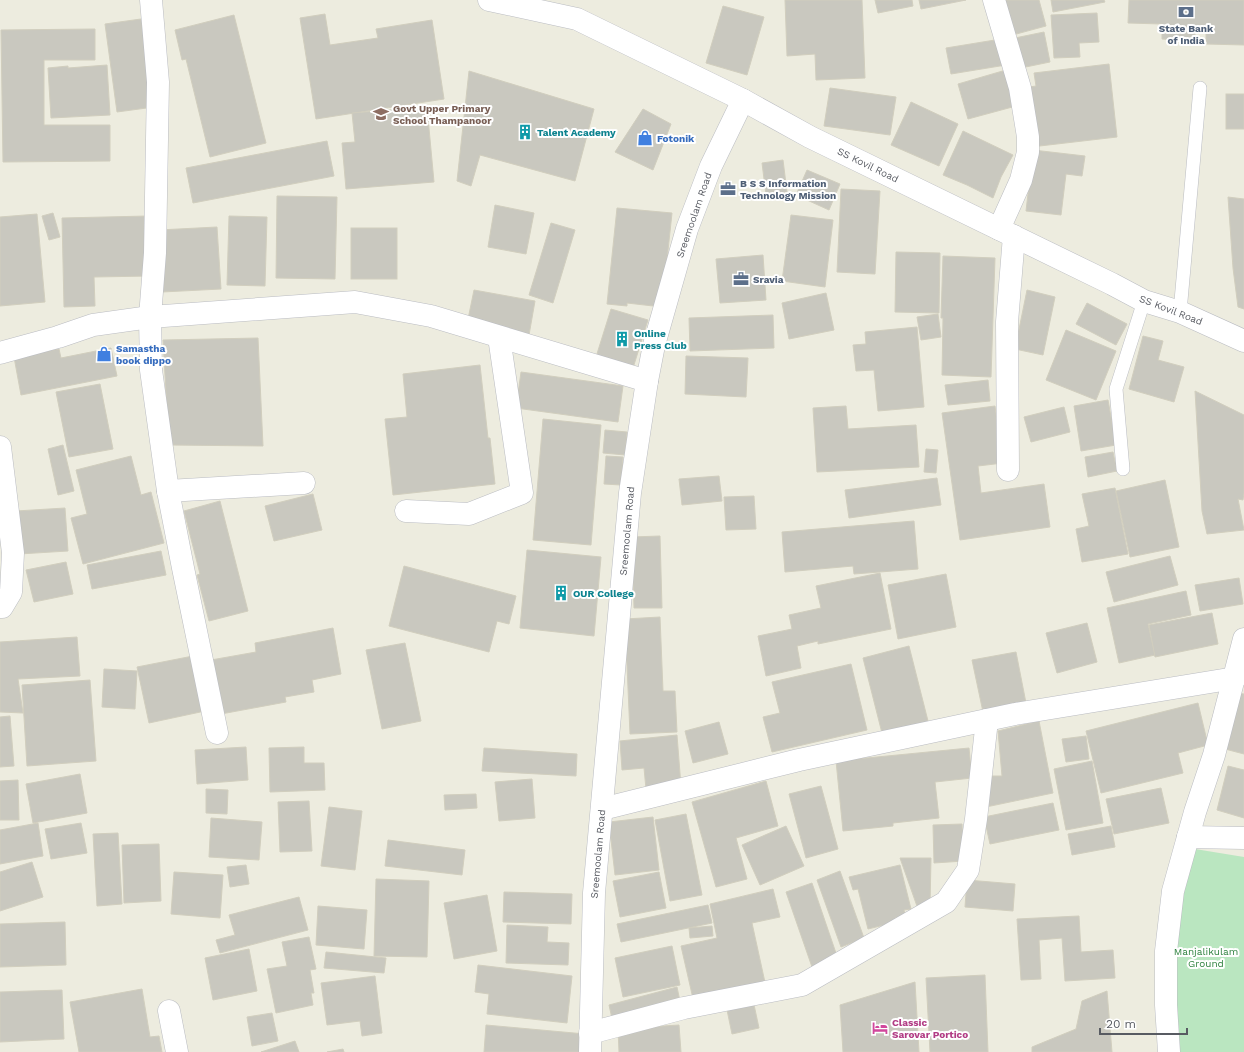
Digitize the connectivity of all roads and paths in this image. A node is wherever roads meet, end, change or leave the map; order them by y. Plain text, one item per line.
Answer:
1 (151, 0) edge
2 (489, 0) edge
3 (994, 0) edge
4 (1200, 88) dead end
5 (744, 100) junction
6 (1007, 232) junction
7 (1144, 301) junction
8 (1180, 312) junction
9 (150, 317) junction
10 (499, 337) junction
11 (1244, 341) edge
12 (0, 353) edge
13 (647, 381) junction
14 (0, 447) edge
15 (1123, 469) dead end
16 (1008, 470) dead end
17 (304, 483) dead end
18 (168, 491) junction
19 (406, 511) dead end
20 (0, 608) edge
21 (1244, 639) edge
22 (1235, 678) junction
23 (987, 720) junction
24 (217, 733) dead end
25 (602, 809) junction
26 (1188, 837) junction
27 (1244, 838) edge
28 (169, 1011) dead end
29 (590, 1042) edge
30 (177, 1052) edge
31 (1169, 1052) edge

1 - 9 street
2 - 5 street, SS Kovil Road
3 - 6 street
4 - 8 lane
5 - 6 street, SS Kovil Road
5 - 13 street, Sreemoolam Road
6 - 7 street, SS Kovil Road
6 - 16 street
7 - 8 street, SS Kovil Road
7 - 15 lane
8 - 11 street, SS Kovil Road
9 - 10 street
9 - 12 street
9 - 18 street
10 - 13 street
10 - 19 street
13 - 25 street, Sreemoolam Road
14 - 20 street
17 - 18 street
18 - 24 street
21 - 22 street
22 - 23 street
22 - 26 street
23 - 25 street
23 - 29 street
25 - 29 street, Sreemoolam Road
26 - 27 street
26 - 31 street
28 - 30 street

